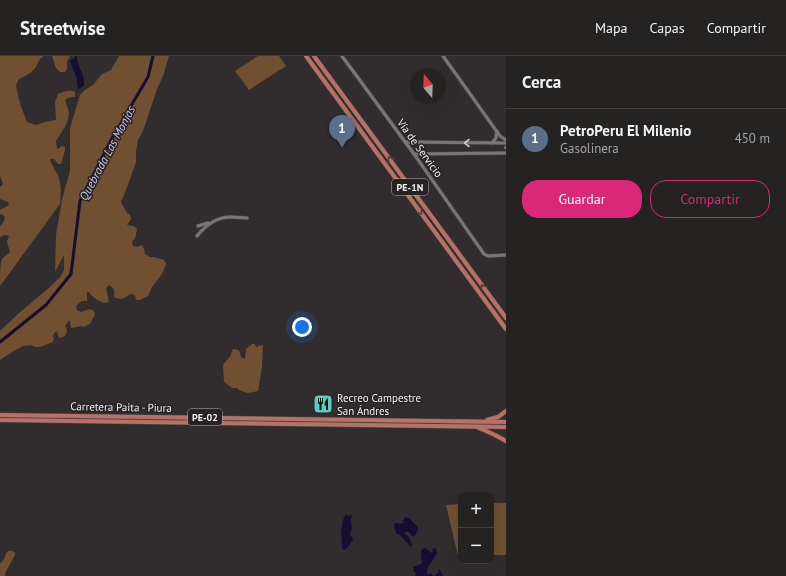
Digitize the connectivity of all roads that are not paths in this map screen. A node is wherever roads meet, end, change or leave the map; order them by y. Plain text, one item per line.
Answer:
1 (306, 56) edge
2 (314, 56) edge
3 (342, 56) edge
4 (443, 56) edge
5 (336, 86) junction
6 (330, 90) junction
7 (497, 131) junction
8 (506, 140) edge
9 (405, 142) junction
10 (492, 143) junction
11 (506, 143) edge
12 (506, 153) edge
13 (414, 154) junction
14 (247, 218) dead end
15 (212, 223) junction
16 (437, 224) junction
17 (198, 226) dead end
18 (432, 228) junction
19 (197, 236) dead end
20 (506, 256) edge
21 (506, 318) edge
22 (505, 328) edge
23 (506, 411) edge
24 (0, 415) edge
25 (0, 420) edge
26 (506, 422) edge
27 (474, 424) junction
28 (506, 426) edge
29 (506, 441) edge

1 - 6 highway, PE-1N
2 - 5 highway, PE-1N
3 - 9 street, Vía de Servicio
4 - 7 street
5 - 6 highway
16 -> 5 highway, PE-1N
6 -> 18 highway, PE-1N
7 - 8 street
7 - 10 street
10 -> 9 street
9 - 13 street, Vía de Servicio
10 - 11 street
12 - 13 street
13 - 20 street, Vía de Servicio
14 - 15 street
15 - 17 street
15 - 19 street
16 - 18 highway
21 -> 16 highway, PE-1N
18 - 22 highway, PE-1N
23 - 27 highway
24 - 27 highway, Carretera Paita - Piura / PE-02
25 - 27 highway, Carretera Paita - Piura / PE-02
26 - 27 highway, Carretera Paita - Piura / PE-02
27 - 28 highway, Carretera Paita - Piura / PE-02
27 - 29 highway

